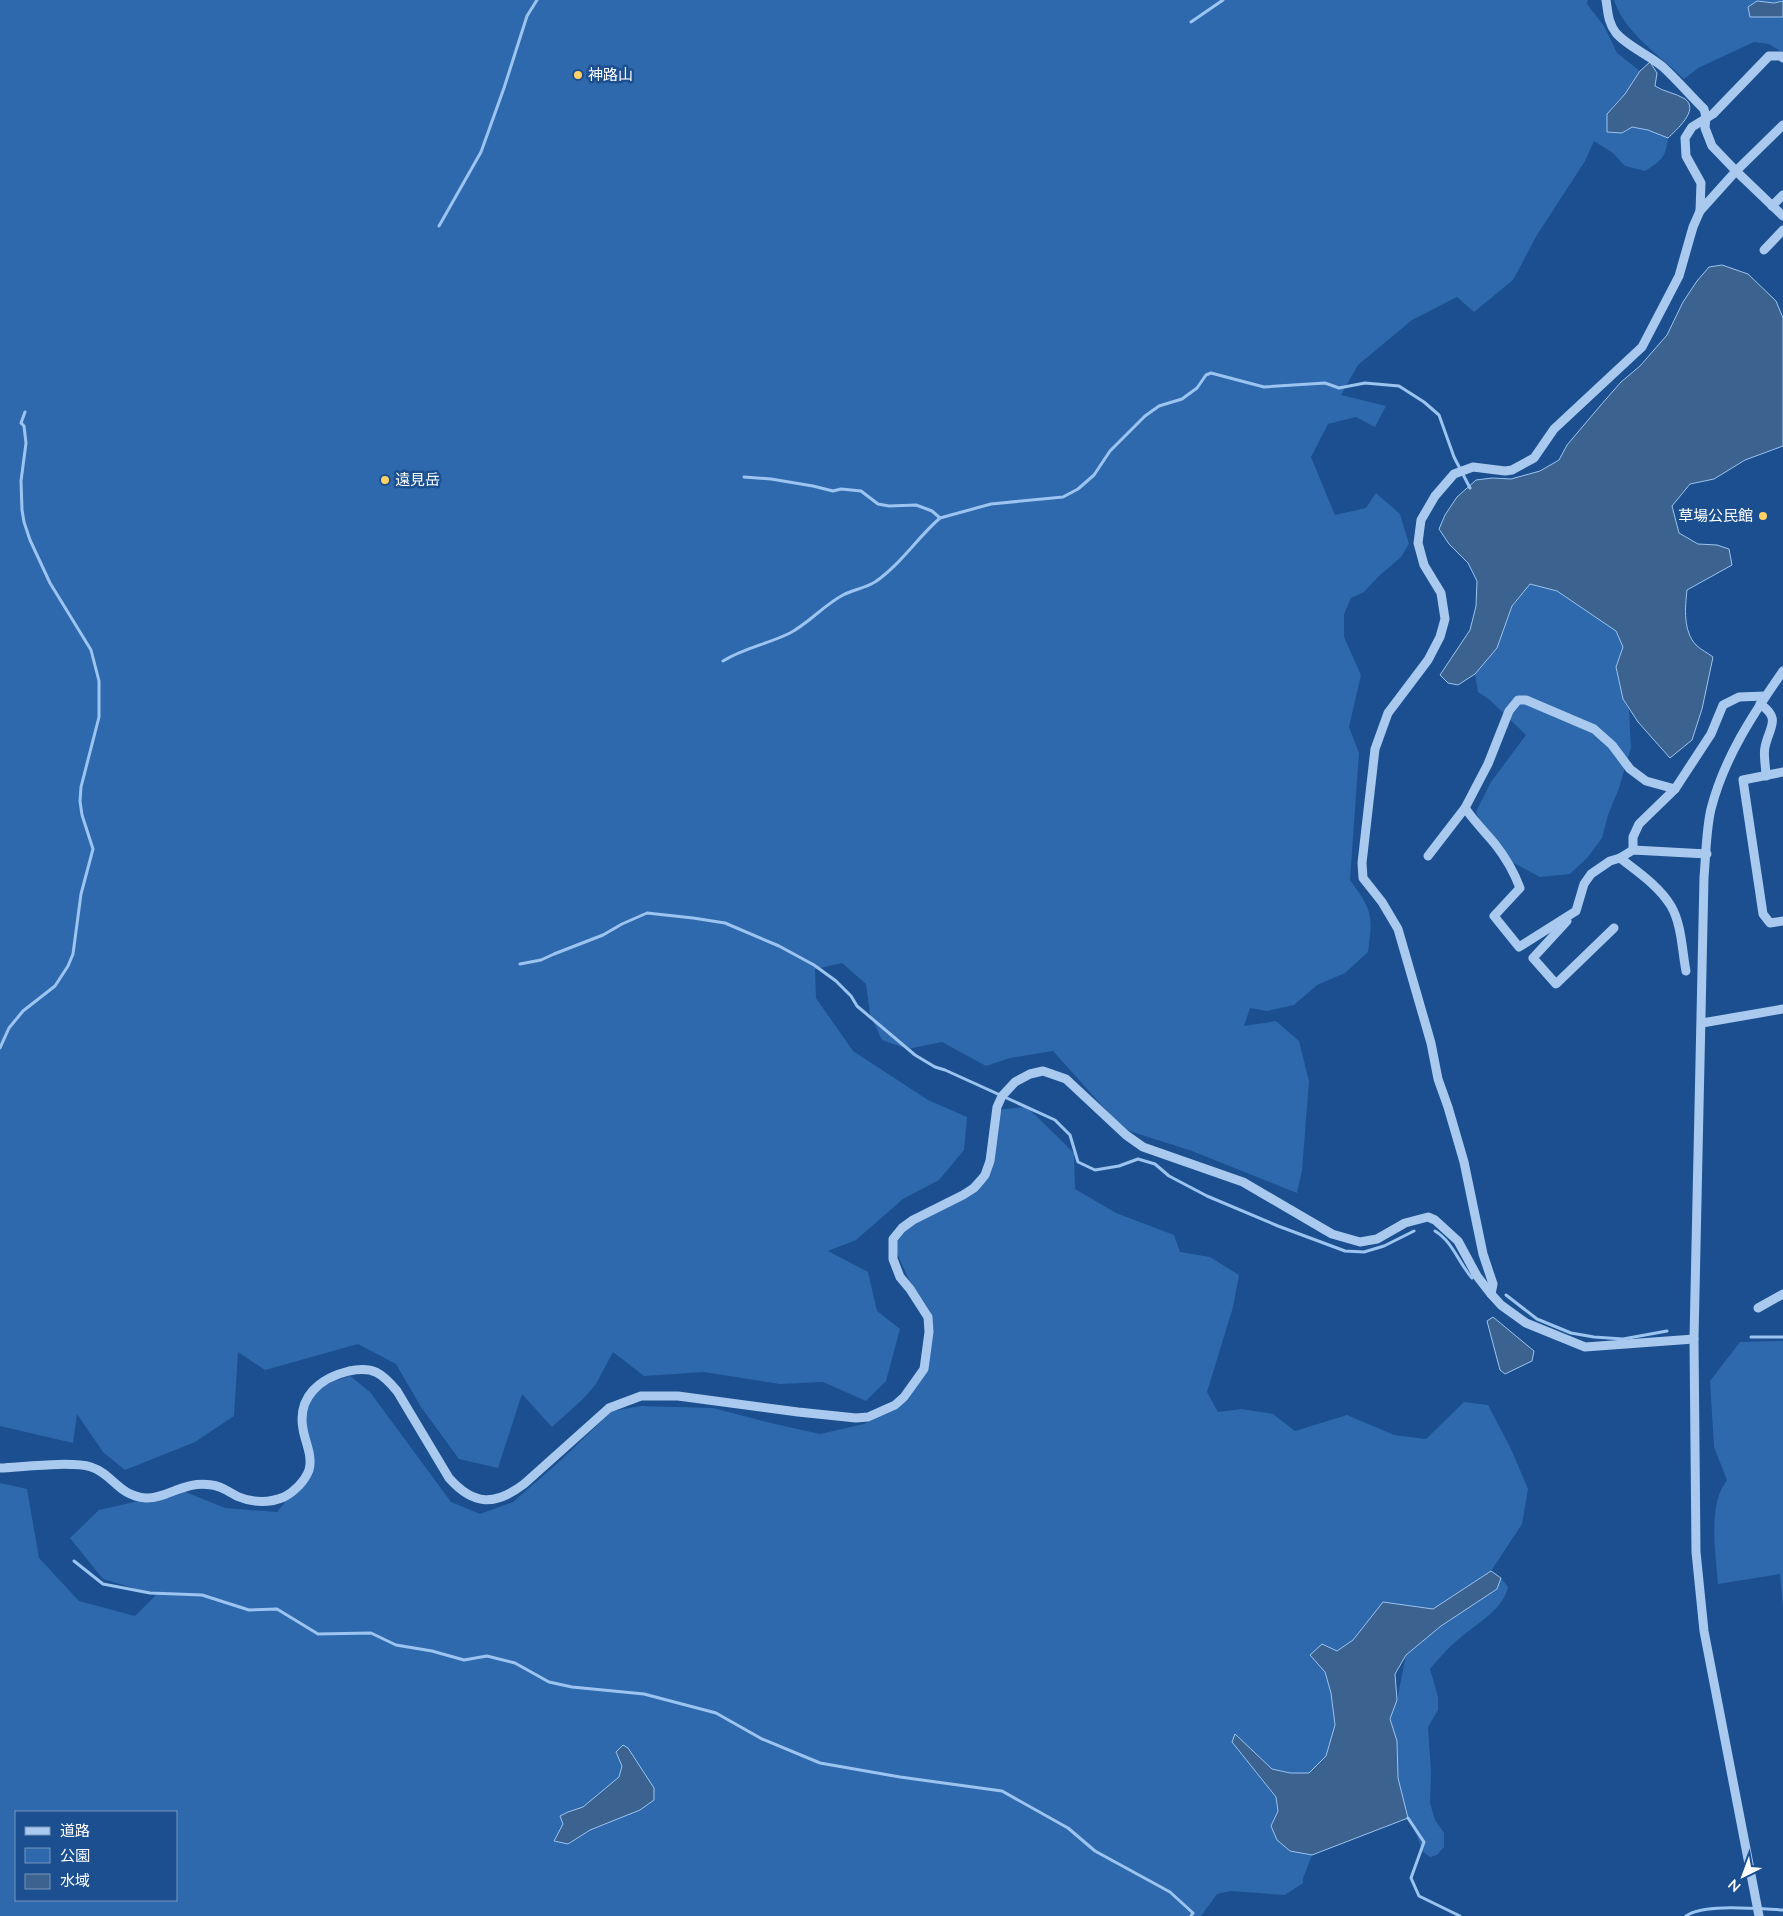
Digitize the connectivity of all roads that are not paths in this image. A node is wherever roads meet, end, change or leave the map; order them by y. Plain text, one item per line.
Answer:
1 (1606, 0) edge
2 (1783, 58) edge
3 (1706, 117) junction
4 (1783, 125) edge
5 (1736, 171) junction
6 (1783, 195) edge
7 (1772, 206) junction
8 (1700, 212) junction
9 (1783, 216) edge
10 (1783, 230) edge
11 (1764, 250) dead end
12 (1783, 671) edge
13 (1763, 700) junction
14 (1783, 772) edge
15 (1766, 776) junction
16 (1675, 789) junction
17 (1466, 808) junction
18 (1633, 850) junction
19 (1707, 854) junction
20 (1428, 856) dead end
21 (1620, 858) junction
22 (1576, 911) junction
23 (1783, 921) edge
24 (1614, 928) dead end
25 (1686, 971) dead end
26 (1783, 1009) edge
27 (1702, 1023) junction
28 (1491, 1294) junction
29 (1783, 1294) edge
30 (1758, 1308) dead end
31 (1694, 1339) junction
32 (0, 1468) edge
33 (1759, 1916) edge

1 - 3 street
2 - 3 street
3 - 5 street
3 - 8 street
4 - 5 street
5 - 7 street
5 - 8 street
6 - 7 street
7 - 9 street
8 - 28 street
10 - 11 street
12 - 13 street
13 - 15 street
13 - 16 street
13 - 19 street
14 - 15 street
15 - 23 street
16 - 17 street
16 - 18 street
17 - 20 street
17 - 22 street
18 - 19 street
18 - 21 street
19 - 27 street
21 - 22 street
21 - 25 street
22 - 24 street
26 - 27 street
27 - 31 street
28 - 31 street
28 - 32 street
29 - 30 street
31 - 33 street

